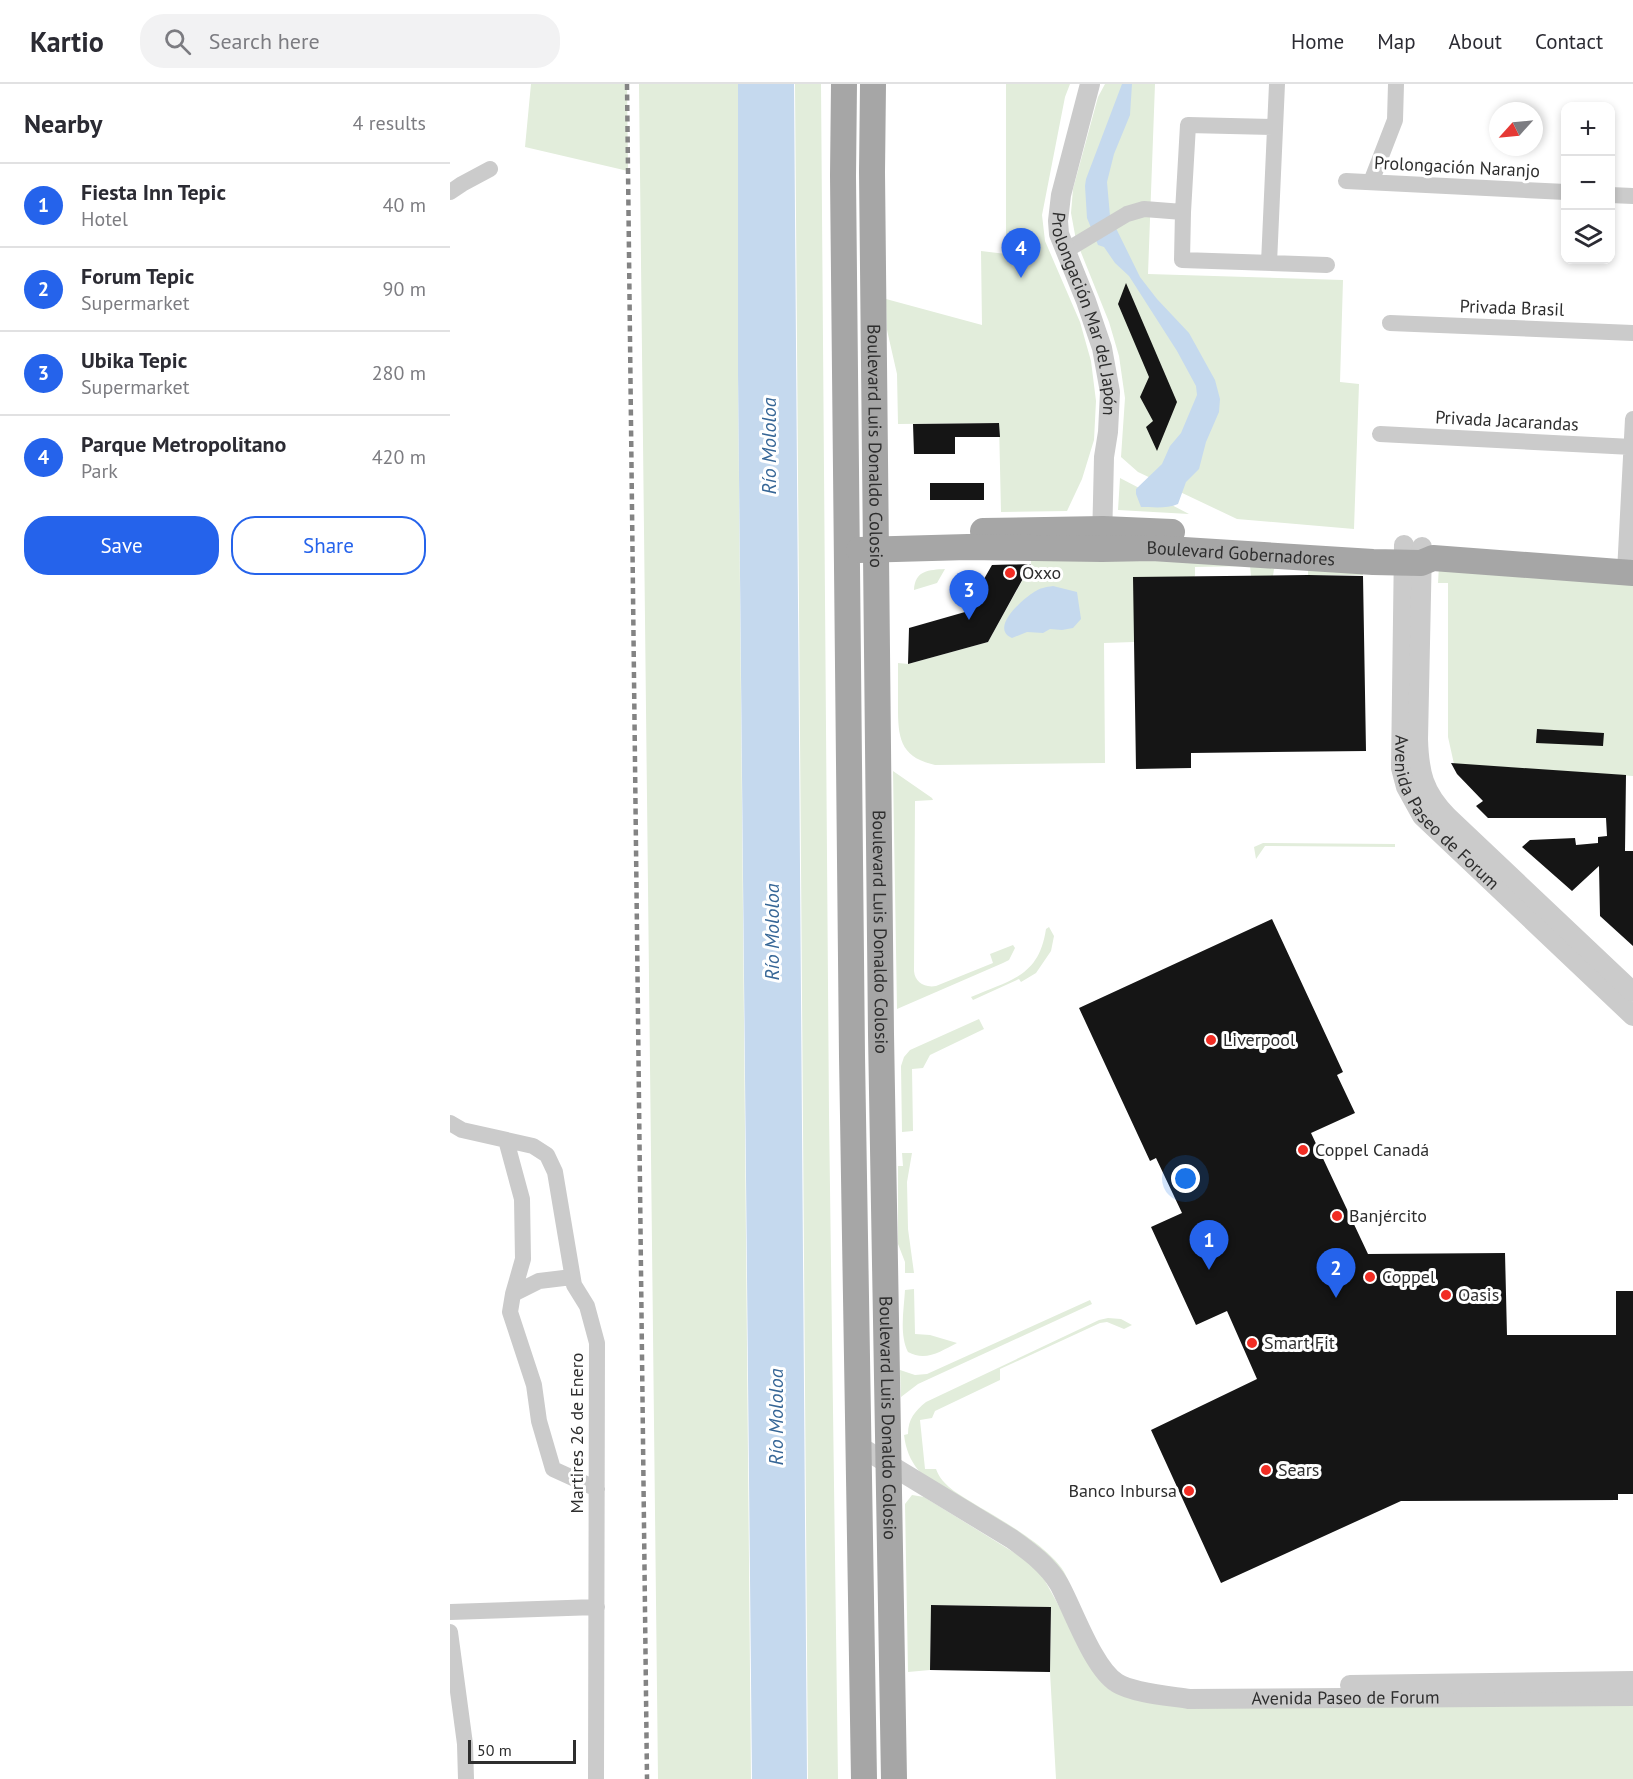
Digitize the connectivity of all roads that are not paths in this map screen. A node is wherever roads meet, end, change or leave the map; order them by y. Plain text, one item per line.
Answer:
1 (844, 84) edge
2 (873, 84) edge
3 (1090, 84) edge
4 (1277, 84) edge
5 (1396, 84) edge
6 (1274, 127) junction
7 (490, 170) dead end
8 (1346, 181) dead end
9 (1371, 182) junction
10 (450, 192) edge
11 (1561, 192) edge
12 (1615, 195) edge
13 (1633, 196) edge
14 (1183, 212) junction
15 (1065, 251) junction
16 (1269, 263) junction
17 (1327, 265) dead end
18 (1390, 323) dead end
19 (1633, 333) edge
20 (1633, 421) edge
21 (1380, 434) dead end
22 (1632, 447) edge
23 (1102, 539) junction
24 (847, 542) junction
25 (876, 542) junction
26 (1413, 555) junction
27 (1629, 565) edge
28 (851, 815) junction
29 (1633, 992) edge
30 (1633, 1016) edge
31 (881, 1034) junction
32 (852, 1056) junction
33 (450, 1123) edge
34 (506, 1140) junction
35 (885, 1222) junction
36 (572, 1276) junction
37 (513, 1294) junction
38 (859, 1446) junction
39 (889, 1465) junction
40 (597, 1489) junction
41 (597, 1607) junction
42 (450, 1612) edge
43 (450, 1632) edge
44 (1085, 1636) junction
45 (1633, 1681) edge
46 (1633, 1696) edge
47 (466, 1779) edge
48 (596, 1779) edge
49 (864, 1779) edge
50 (894, 1779) edge

1 - 24 main road, Boulevard Luis Donaldo Colosio
2 - 25 main road, Boulevard Luis Donaldo Colosio
3 - 15 street, Prolongación Mar del Japón
4 - 6 street
5 - 9 street
6 - 14 street
6 - 16 street
7 - 10 street
8 - 9 street, Prolongación Naranjo
9 - 11 street, Prolongación Naranjo
12 - 13 street
14 - 15 street
14 - 16 street
15 - 23 street, Prolongación Mar del Japón
16 - 17 street
18 - 19 street, Privada Brasil
20 - 22 street
21 - 22 street, Privada Jacarandas
22 - 27 street
23 - 25 main road, Boulevard Gobernadores
23 - 26 main road, Boulevard Gobernadores
24 - 25 main road, Boulevard Gobernadores
24 - 28 main road, Boulevard Luis Donaldo Colosio
25 - 31 main road, Boulevard Luis Donaldo Colosio
26 - 27 main road, Boulevard Gobernadores
26 - 29 street, Avenida Paseo de Forum
26 - 30 street, Avenida Paseo de Forum
28 - 31 main road
28 - 32 main road, Boulevard Luis Donaldo Colosio
31 - 35 main road, Boulevard Luis Donaldo Colosio
32 - 35 main road
32 - 38 main road, Boulevard Luis Donaldo Colosio
33 - 34 street, Martires 26 de Enero
34 - 36 street, Martires 26 de Enero
34 - 37 street
35 - 39 main road, Boulevard Luis Donaldo Colosio
36 - 37 street
36 - 40 street, Martires 26 de Enero
37 - 40 street
38 - 39 street, Avenida Paseo de Forum
38 - 49 main road, Boulevard Luis Donaldo Colosio
39 - 44 street, Avenida Paseo de Forum
39 - 50 main road, Boulevard Luis Donaldo Colosio
40 - 41 street, Martires 26 de Enero
41 - 42 street
41 - 48 street, Martires 26 de Enero
43 - 47 street
44 - 45 street, Avenida Paseo de Forum
44 - 46 street, Avenida Paseo de Forum

